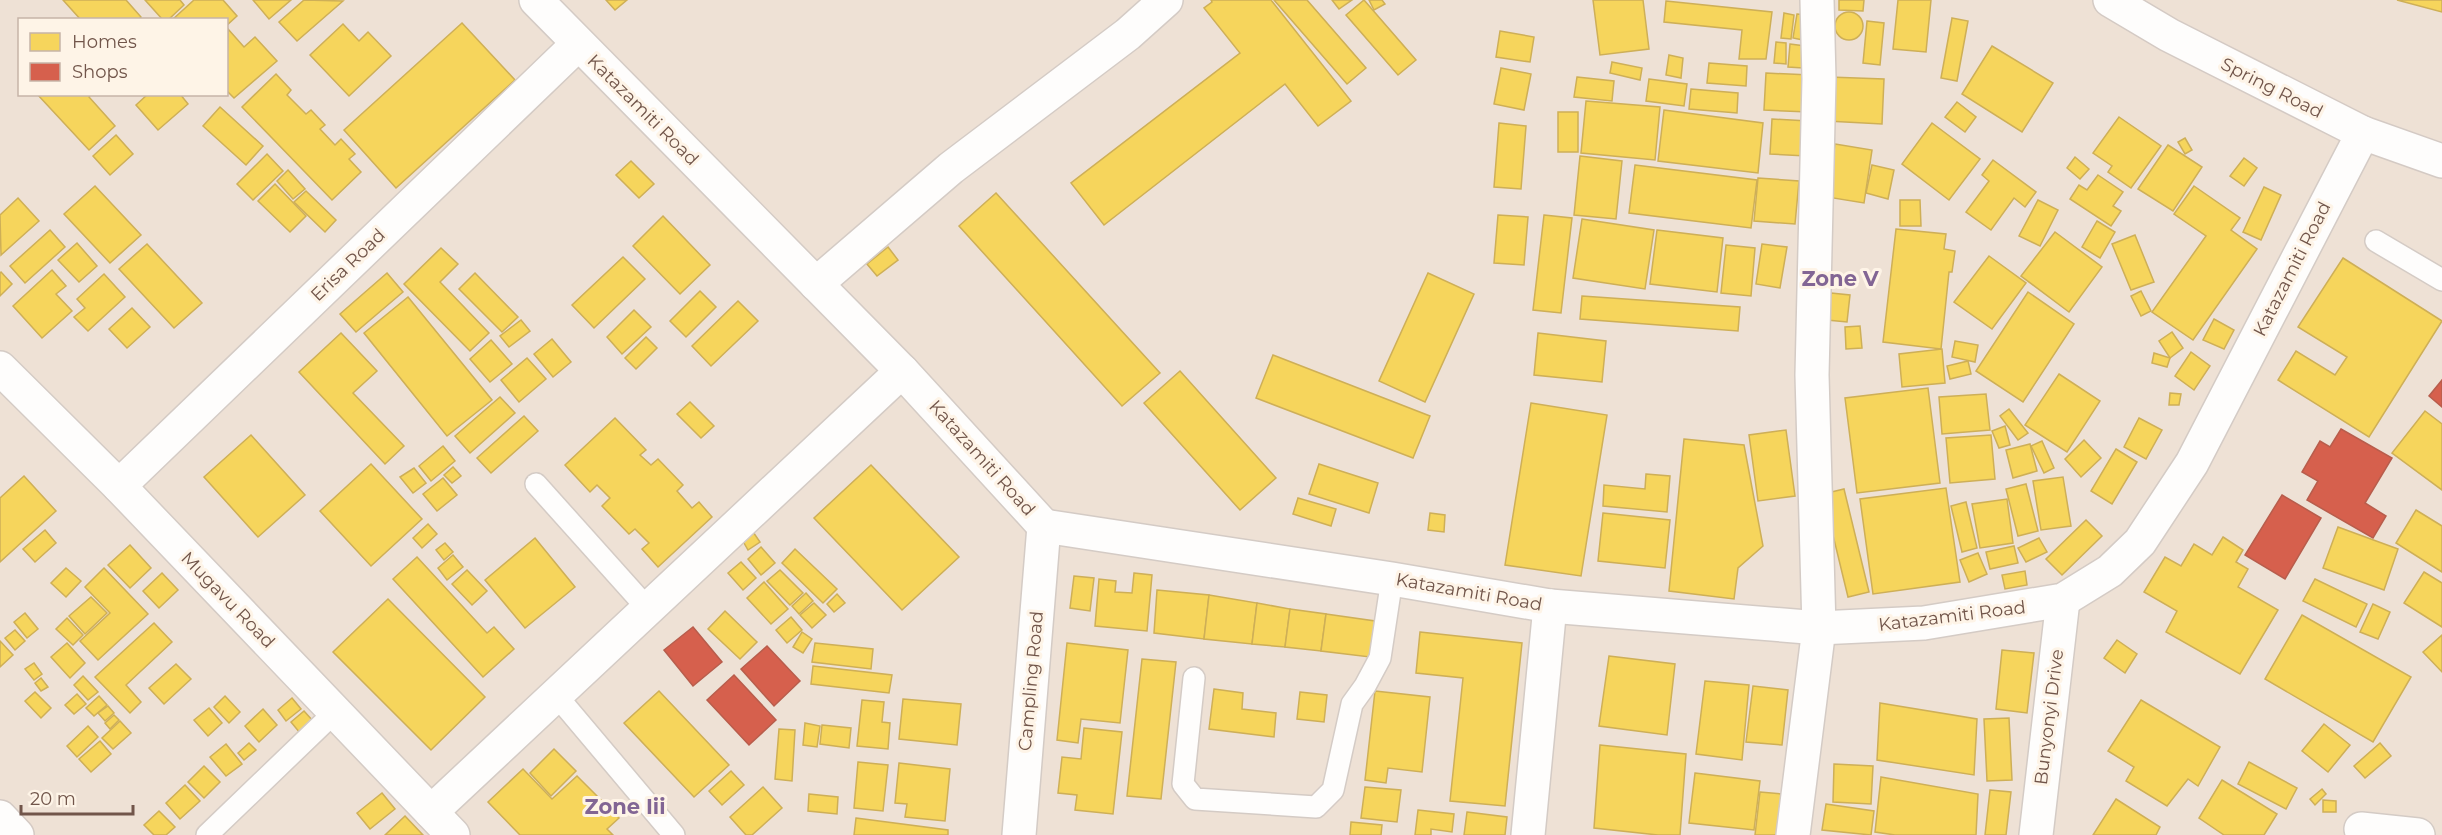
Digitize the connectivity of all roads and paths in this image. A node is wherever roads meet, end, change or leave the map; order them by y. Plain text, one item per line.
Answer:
1 (536, 0) edge
2 (1166, 0) edge
3 (1817, 0) edge
4 (2110, 0) edge
5 (578, 44) junction
6 (2362, 134) junction
7 (2442, 161) edge
8 (2376, 241) dead end
9 (2442, 280) edge
10 (816, 284) junction
11 (0, 368) edge
12 (902, 371) junction
13 (537, 484) dead end
14 (119, 486) junction
15 (1044, 526) junction
16 (1392, 579) junction
17 (2063, 600) junction
18 (1550, 606) junction
19 (648, 609) junction
20 (1819, 628) junction
21 (1194, 678) dead end
22 (555, 695) junction
23 (335, 712) junction
24 (431, 812) junction
25 (0, 817) edge
26 (2361, 829) dead end
27 (17, 835) edge
28 (207, 835) edge
29 (453, 835) edge
30 (674, 835) edge
31 (1019, 835) edge
32 (1528, 835) edge
33 (1793, 835) edge
34 (2036, 835) edge
35 (2418, 835) edge

1 - 5 street, Katazamiti Road
2 - 10 street
3 - 20 street
4 - 6 street, Spring Road
5 - 10 street, Katazamiti Road
5 - 14 street, Erisa Road
6 - 7 street, Spring Road
6 - 17 street, Katazamiti Road
8 - 9 lane
10 - 12 street, Katazamiti Road
11 - 14 street, Mugavu Road
12 - 15 street, Katazamiti Road
12 - 19 street
13 - 19 lane
14 - 23 street, Mugavu Road
15 - 16 street, Katazamiti Road
15 - 31 street, Campling Road
16 - 18 street, Katazamiti Road
16 - 21 lane
17 - 20 street, Katazamiti Road
17 - 34 street, Bunyonyi Drive
18 - 20 street, Katazamiti Road
18 - 32 street
19 - 22 street
20 - 33 street
22 - 24 street
22 - 30 lane
23 - 24 street, Mugavu Road
23 - 28 lane
24 - 29 street, Mugavu Road
25 - 27 street
26 - 35 street

